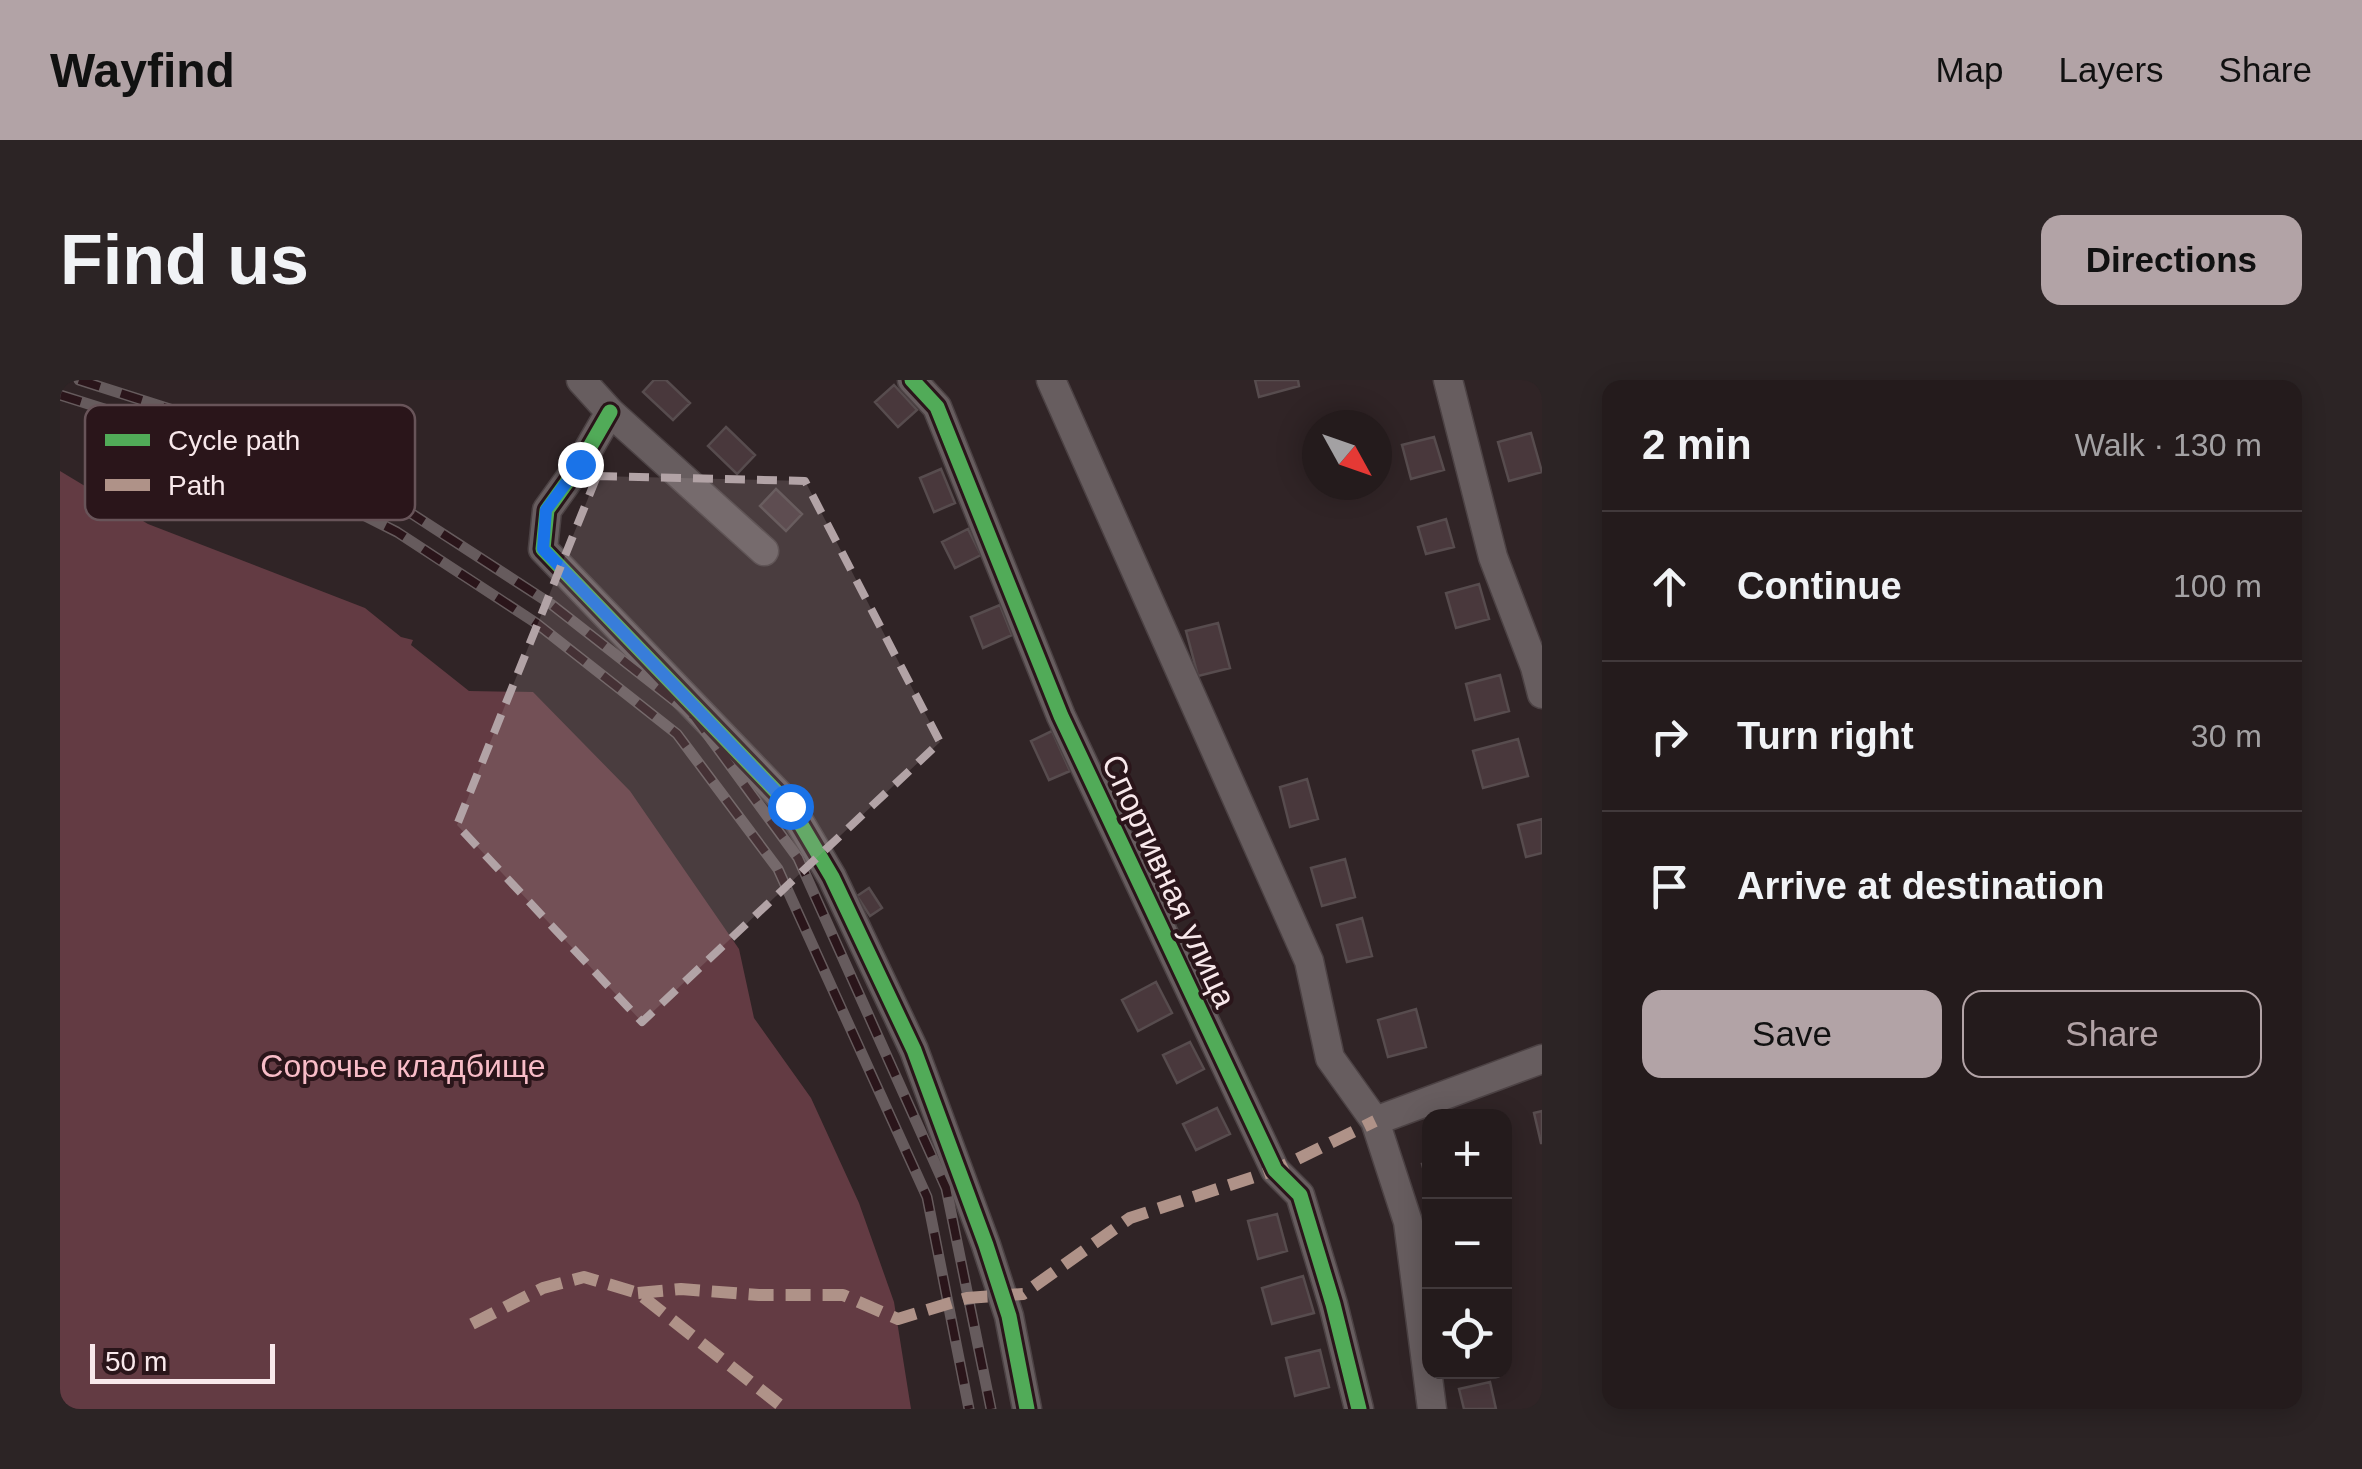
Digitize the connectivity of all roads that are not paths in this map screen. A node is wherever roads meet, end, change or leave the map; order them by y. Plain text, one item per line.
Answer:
1 (581, 380) edge
2 (912, 380) edge
3 (1051, 380) edge
4 (1448, 380) edge
5 (610, 412) junction
6 (764, 550) dead end
7 (1542, 694) edge
8 (1542, 1058) edge
9 (1375, 1121) junction
10 (1027, 1409) edge
11 (1359, 1409) edge
12 (1432, 1409) edge

1 - 5 street
2 - 11 street, Спортивная улица
3 - 9 street
4 - 7 street
5 - 6 street
5 - 10 street
8 - 9 street
9 - 12 street

